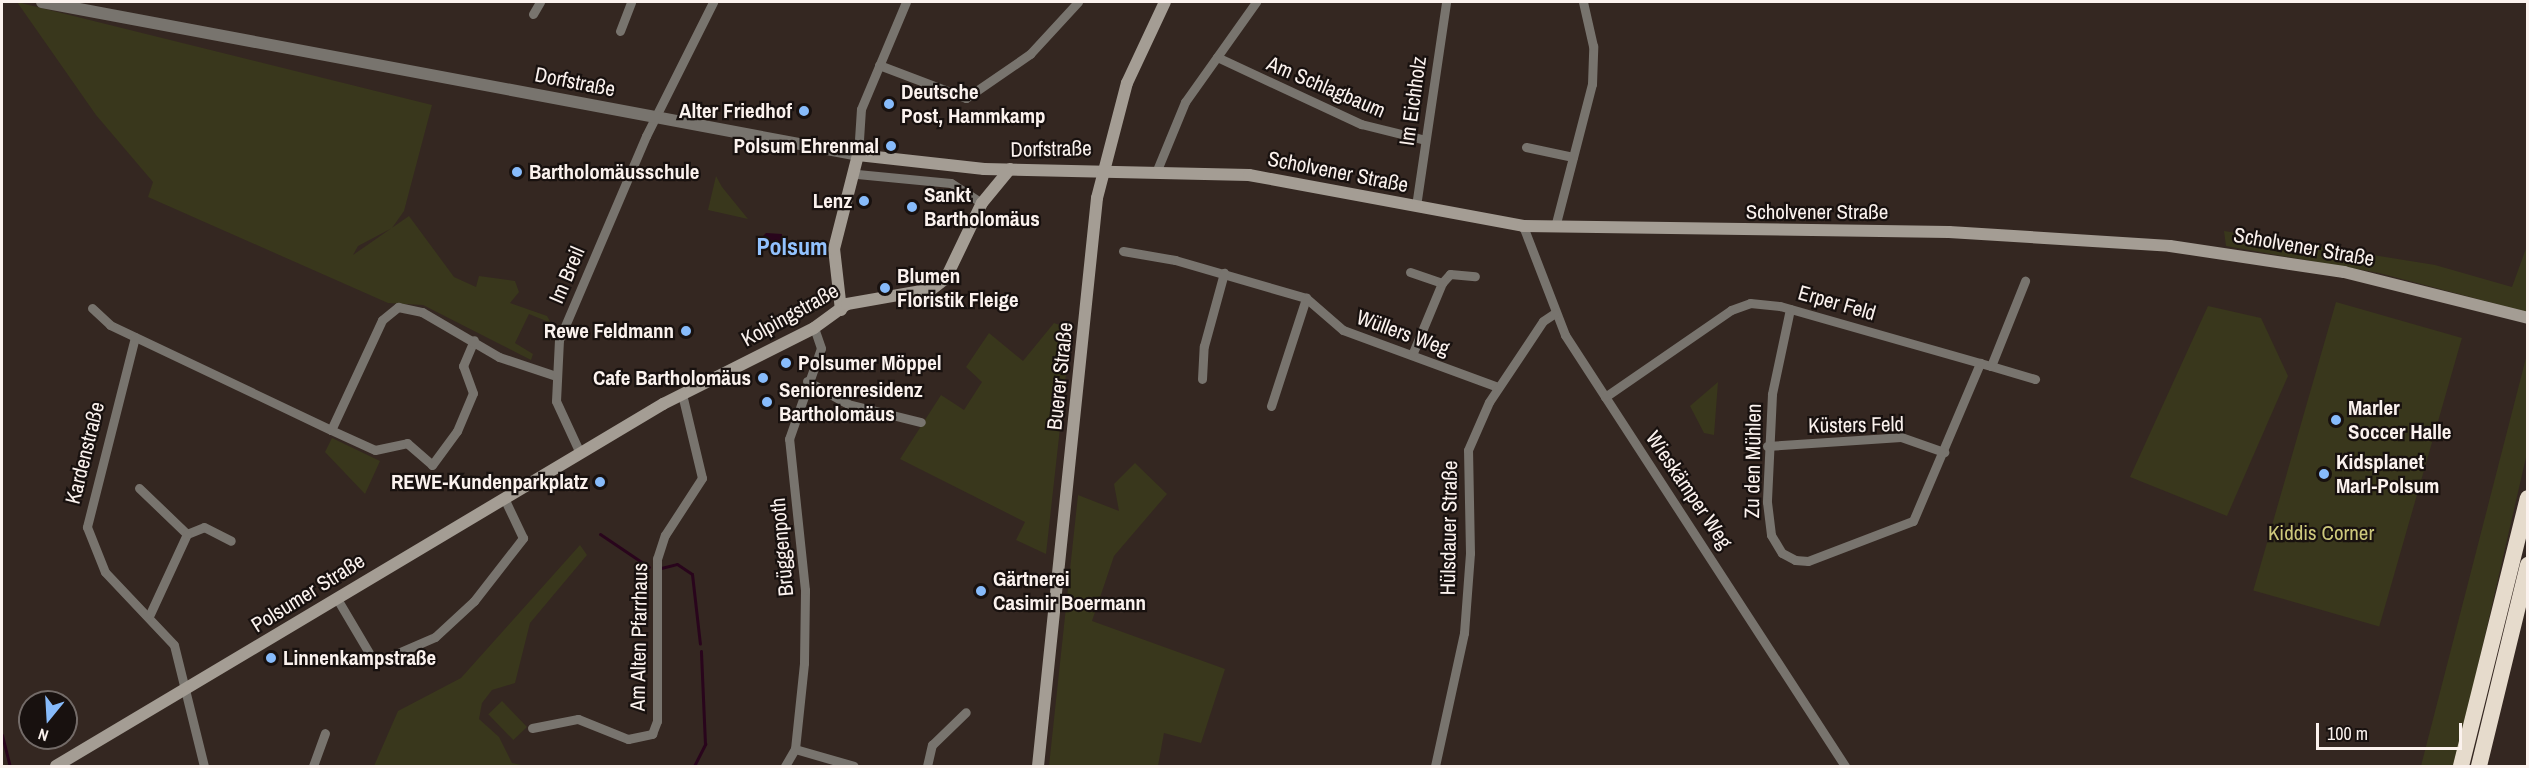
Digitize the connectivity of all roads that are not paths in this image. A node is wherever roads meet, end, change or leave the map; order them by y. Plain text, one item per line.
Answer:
1 (42, 2) edge
2 (540, 2) edge
3 (631, 2) edge
4 (713, 2) edge
5 (906, 2) edge
6 (1078, 2) edge
7 (1165, 2) edge
8 (1256, 2) edge
9 (1446, 2) edge
10 (1583, 2) edge
11 (533, 14) dead end
12 (620, 31) dead end
13 (1217, 57) junction
14 (879, 65) junction
15 (658, 117) junction
16 (1425, 140) junction
17 (1526, 147) dead end
18 (858, 154) junction
19 (1573, 157) junction
20 (1103, 168) junction
21 (1010, 169) junction
22 (1157, 170) junction
23 (857, 174) junction
24 (982, 204) junction
25 (1416, 206) junction
26 (1523, 225) junction
27 (1555, 227) junction
28 (1123, 251) dead end
29 (1410, 272) dead end
30 (1224, 273) junction
31 (1475, 276) dead end
32 (2025, 280) dead end
33 (1442, 283) junction
34 (1306, 298) junction
35 (92, 308) dead end
36 (1790, 309) junction
37 (841, 310) junction
38 (1555, 314) junction
39 (2528, 318) edge
40 (814, 328) junction
41 (135, 337) junction
42 (474, 340) junction
43 (1412, 355) junction
44 (1980, 363) junction
45 (1991, 366) junction
46 (553, 375) junction
47 (1202, 379) dead end
48 (2035, 379) dead end
49 (807, 381) junction
50 (1498, 387) junction
51 (682, 394) junction
52 (1605, 397) junction
53 (1271, 406) dead end
54 (921, 422) dead end
55 (330, 430) junction
56 (1767, 446) junction
57 (1944, 452) junction
58 (580, 453) junction
59 (139, 488) dead end
60 (504, 498) junction
61 (2528, 498) edge
62 (187, 534) junction
63 (231, 541) dead end
64 (2528, 565) edge
65 (336, 597) junction
66 (150, 614) junction
67 (188, 689) junction
68 (966, 712) dead end
69 (532, 728) dead end
70 (326, 733) dead end
71 (795, 749) junction
72 (56, 766) edge
73 (204, 766) edge
74 (312, 766) edge
75 (785, 766) edge
76 (854, 766) edge
77 (927, 766) edge
78 (1038, 766) edge
79 (1435, 766) edge
80 (1845, 766) edge
81 (2461, 766) edge
82 (2479, 766) edge

1 - 15 street, Dorfstraße
2 - 11 street
3 - 12 street
4 - 15 street, Im Breil
5 - 14 street
6 - 14 street
7 - 20 main road, Buerer Straße
8 - 13 street
9 - 16 street, Im Eichholz
10 - 19 street
13 - 16 street, Am Schlagbaum
13 - 22 street
14 - 18 street
15 - 18 street, Dorfstraße
15 - 46 street, Im Breil
16 - 25 street, Im Eichholz
17 - 19 street
18 - 21 main road, Dorfstraße
18 - 23 main road
19 - 27 street
20 - 21 main road, Dorfstraße
20 - 22 main road, Scholvener Straße
20 - 78 main road, Buerer Straße
21 - 24 main road, Kolpingstraße
22 - 25 main road, Scholvener Straße
23 - 24 street
23 - 37 main road
24 - 37 main road, Kolpingstraße
25 - 26 main road, Scholvener Straße
26 - 27 main road, Scholvener Straße
26 - 38 street, Wieskämper Weg
27 - 39 main road, Scholvener Straße
28 - 30 street, Wüllers Weg
29 - 33 street
30 - 34 street, Wüllers Weg
30 - 47 street
31 - 33 street
32 - 45 street
33 - 43 street
34 - 43 street, Wüllers Weg
34 - 53 street
35 - 41 street
36 - 44 street, Erper Feld
36 - 52 street, Erper Feld
36 - 56 street, Zu den Mühlen
37 - 40 main road, Kolpingstraße
38 - 50 street, Hülsdauer Straße
38 - 52 street, Wieskämper Weg
40 - 49 street, Brüggenpoth
40 - 51 main road, Kolpingstraße
41 - 55 street
41 - 66 street, Kardenstraße
42 - 46 street
42 - 55 street
42 - 55 street
43 - 50 street, Wüllers Weg
44 - 45 street, Erper Feld
44 - 57 street, Zu den Mühlen
45 - 48 street, Erper Feld
46 - 58 street, Im Breil
49 - 54 street
49 - 71 street, Brüggenpoth
50 - 79 street, Hülsdauer Straße
51 - 58 main road, Kolpingstraße
51 - 69 street, Am Alten Pfarrhaus
52 - 80 street, Wieskämper Weg
56 - 57 street, Küsters Feld
56 - 57 street, Zu den Mühlen
58 - 60 main road, Polsumer Straße
59 - 62 street
60 - 65 main road, Polsumer Straße
60 - 65 street
61 - 81 highway
62 - 63 street
62 - 66 street
64 - 82 highway
65 - 67 main road, Polsumer Straße
66 - 67 street, Kardenstraße
67 - 72 main road, Polsumer Straße
67 - 73 street
68 - 77 street
70 - 74 street
71 - 75 street, Brüggenpoth
71 - 76 street

